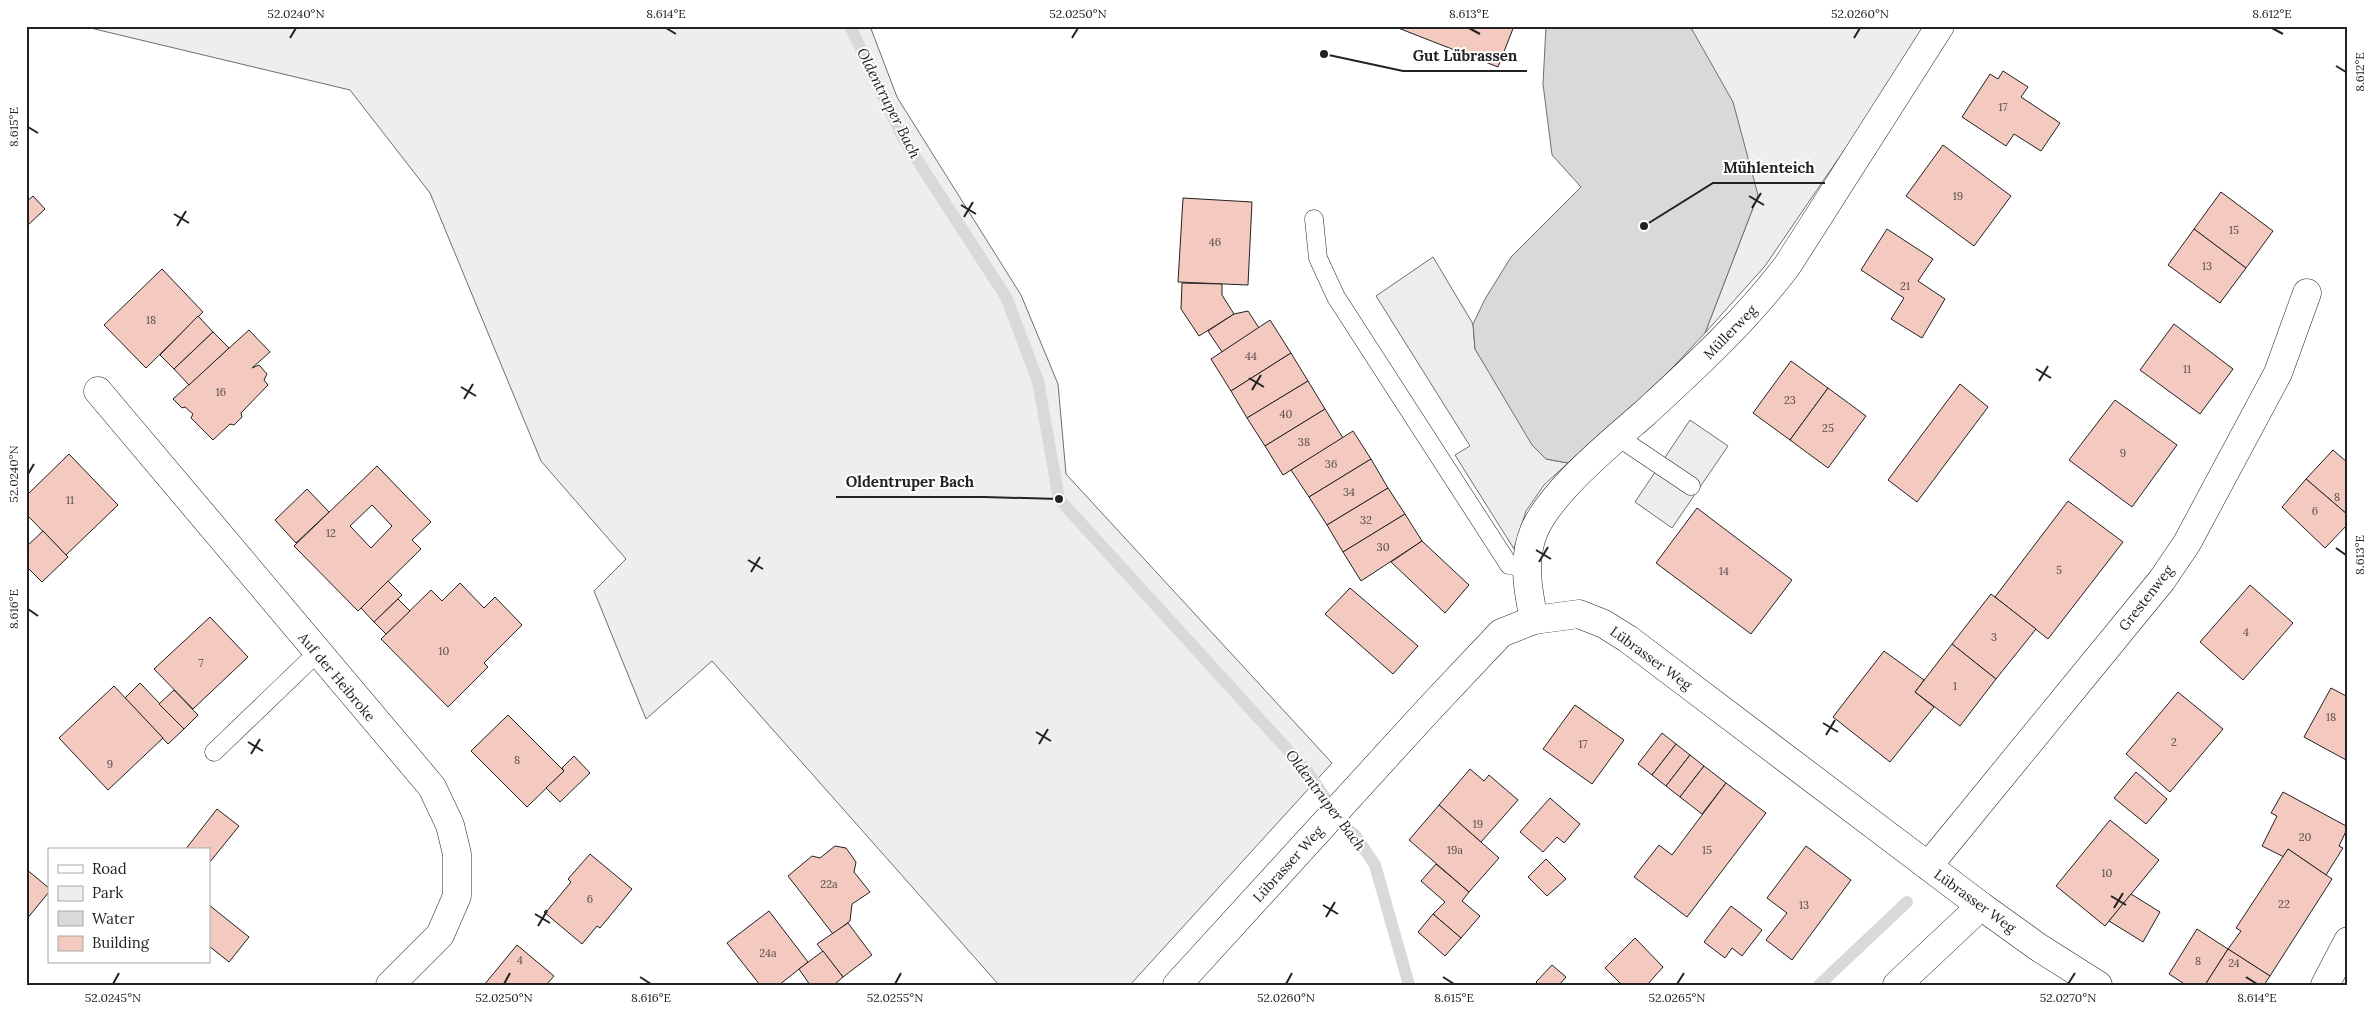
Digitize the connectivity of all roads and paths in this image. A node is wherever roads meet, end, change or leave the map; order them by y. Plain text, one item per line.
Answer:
1 (1940, 26) edge
2 (1314, 219) dead end
3 (2307, 293) dead end
4 (98, 391) dead end
5 (1618, 437) junction
6 (1691, 486) dead end
7 (1527, 568) junction
8 (1534, 620) junction
9 (317, 653) junction
10 (214, 752) dead end
11 (1928, 866) junction
12 (1981, 906) junction
13 (2348, 941) edge
14 (390, 985) edge
15 (1177, 985) edge
16 (1897, 985) edge
17 (2098, 985) edge
18 (2325, 985) edge

1 - 5 street, Müllerweg
2 - 7 lane
3 - 11 street, Grestenweg
4 - 9 street, Auf der Heibroke
5 - 6 lane
5 - 7 street, Müllerweg
7 - 8 street, Müllerweg
8 - 11 street, Lübrasser Weg
8 - 15 street, Lübrasser Weg
9 - 10 lane
9 - 14 street, Auf der Heibroke
11 - 12 street, Lübrasser Weg
12 - 16 street
12 - 17 street, Lübrasser Weg
13 - 18 street

